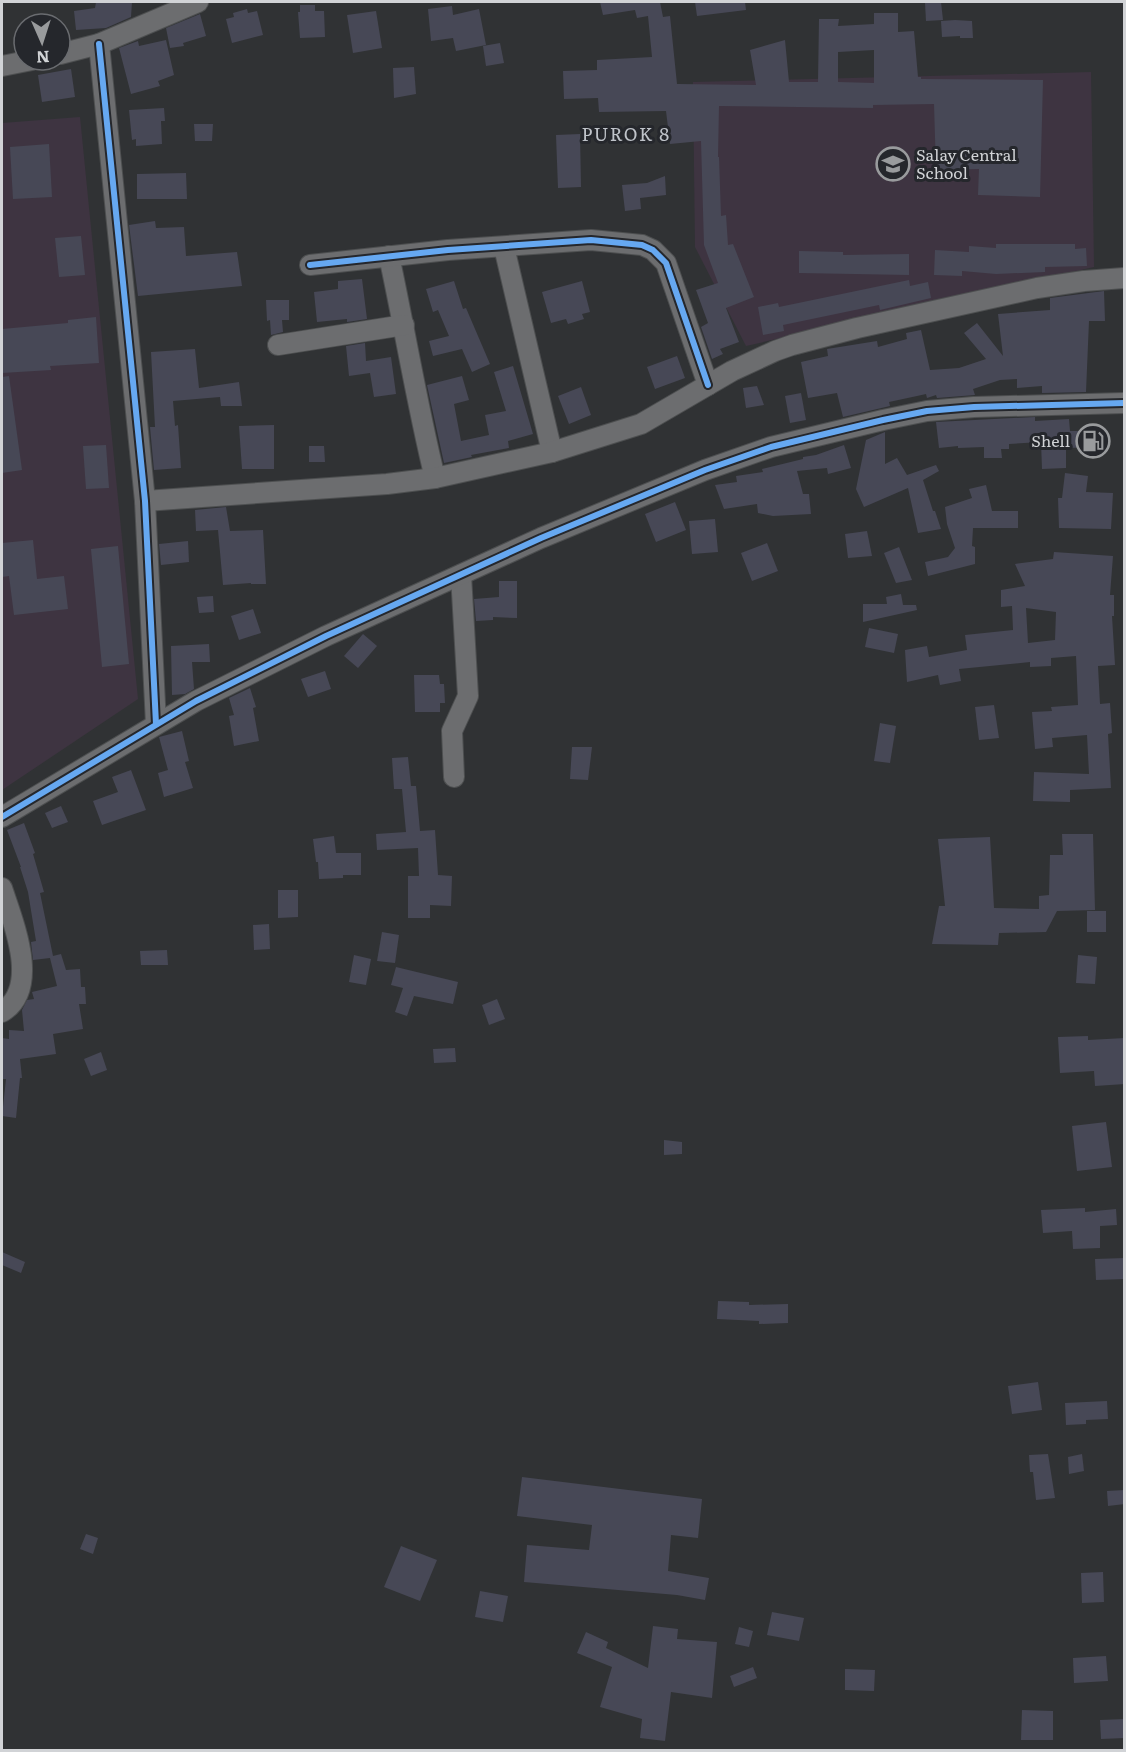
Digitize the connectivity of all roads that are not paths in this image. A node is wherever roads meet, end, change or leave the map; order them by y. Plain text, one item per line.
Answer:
1 (198, 2) edge
2 (99, 44) junction
3 (72, 51) edge
4 (504, 247) junction
5 (389, 256) junction
6 (310, 266) dead end
7 (1125, 279) edge
8 (404, 325) junction
9 (278, 345) dead end
10 (708, 385) junction
11 (1125, 403) edge
12 (552, 452) junction
13 (435, 478) junction
14 (145, 501) junction
15 (461, 575) junction
16 (156, 724) junction
17 (454, 777) dead end
18 (2, 817) edge
19 (2, 888) edge
20 (2, 1012) edge

1 - 2 street
2 - 3 street
2 - 14 street
4 - 5 street
4 - 10 street
4 - 12 street
5 - 6 street
5 - 8 street
7 - 10 street
8 - 9 street
8 - 13 street
10 - 12 street
11 - 15 street
12 - 13 street
13 - 14 street
14 - 16 street
15 - 16 street
15 - 17 street
16 - 18 street
19 - 20 street

